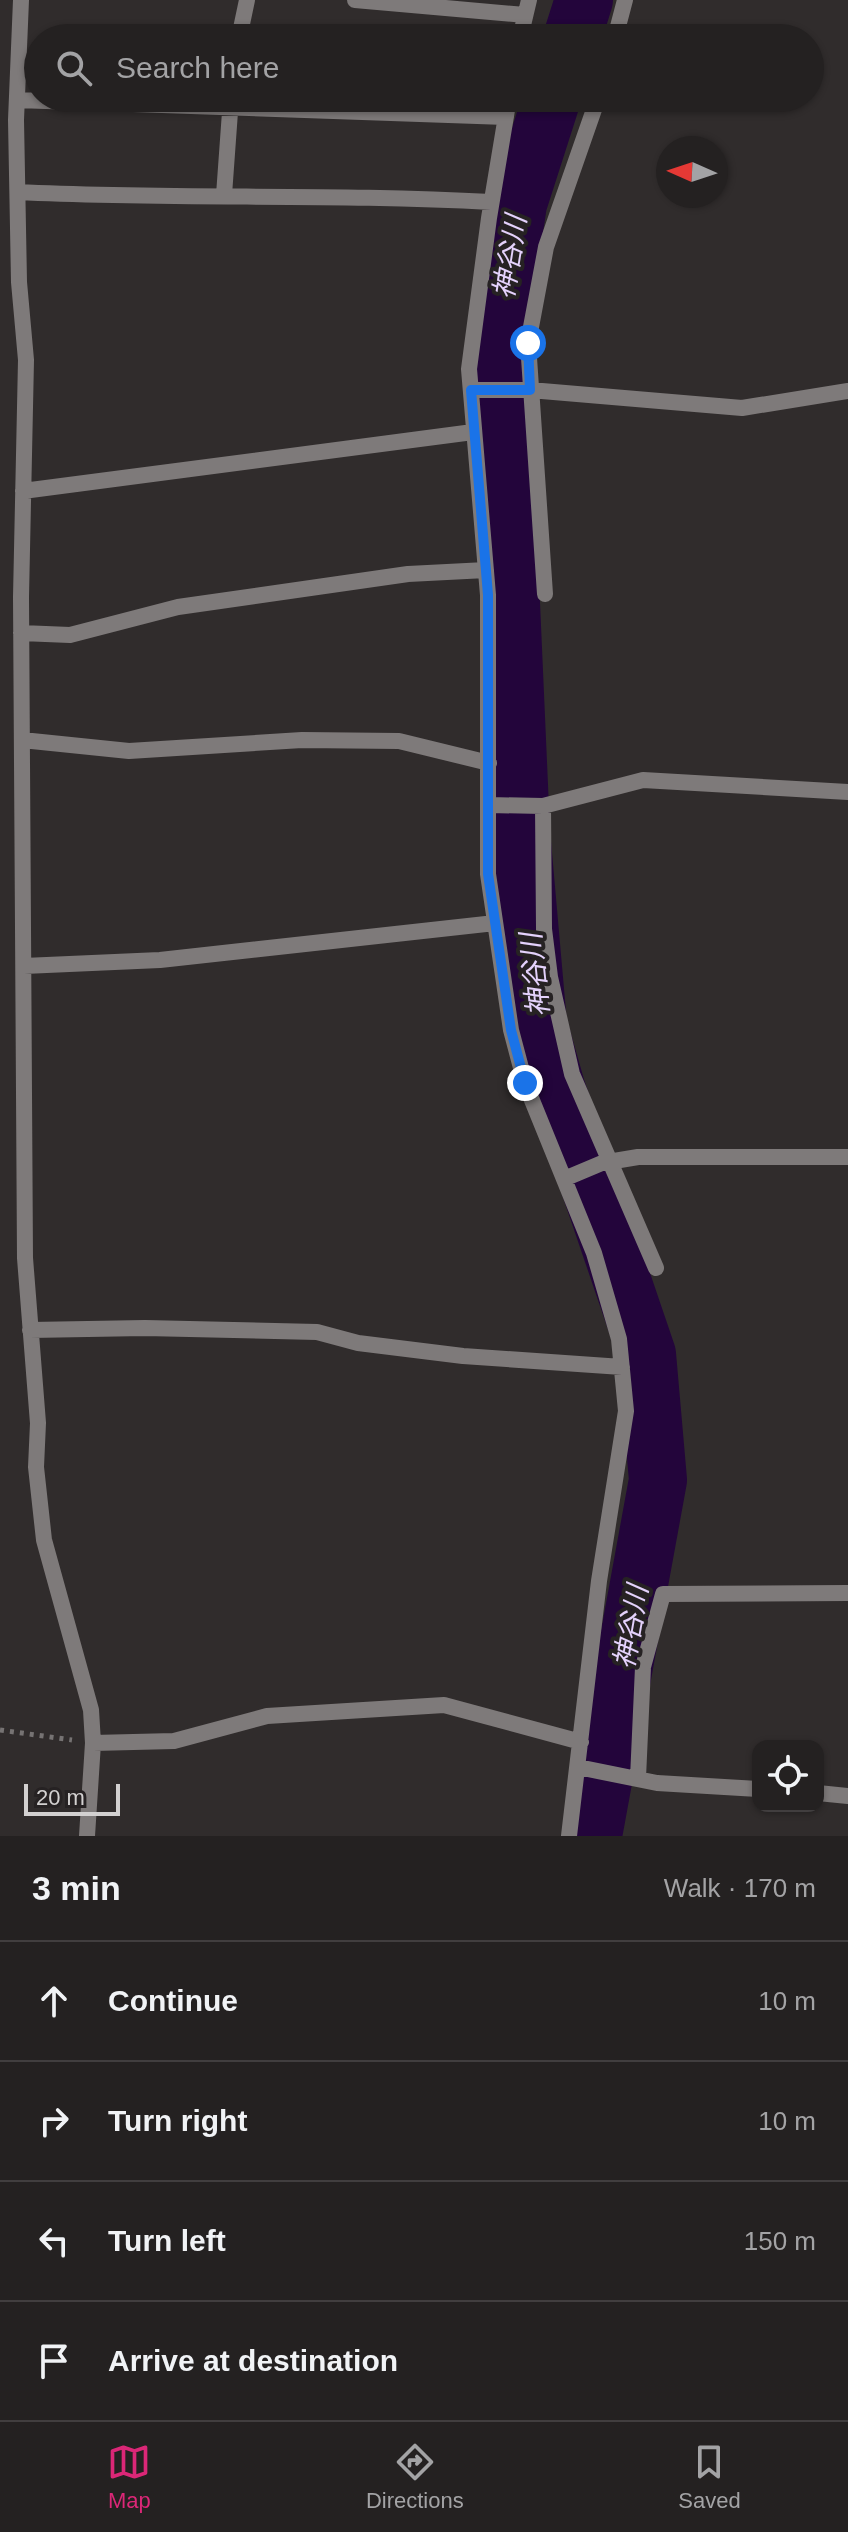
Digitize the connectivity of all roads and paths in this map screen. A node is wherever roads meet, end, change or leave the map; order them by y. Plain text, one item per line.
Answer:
1 (21, 0) edge
2 (247, 0) edge
3 (355, 0) edge
4 (625, 0) edge
5 (527, 8) edge
6 (242, 24) edge
7 (619, 24) edge
8 (17, 100) junction
9 (24, 100) edge
10 (230, 112) edge
11 (408, 112) edge
12 (507, 112) edge
13 (593, 112) edge
14 (506, 117) junction
15 (18, 192) junction
16 (224, 195) junction
17 (491, 202) junction
18 (476, 390) junction
19 (524, 390) junction
20 (848, 391) edge
21 (473, 432) junction
22 (23, 491) junction
23 (486, 570) junction
24 (545, 594) dead end
25 (21, 633) junction
26 (22, 740) junction
27 (489, 763) junction
28 (848, 792) edge
29 (494, 805) junction
30 (538, 806) junction
31 (495, 923) junction
32 (24, 966) junction
33 (848, 1157) edge
34 (604, 1163) junction
35 (568, 1178) junction
36 (656, 1268) dead end
37 (30, 1330) junction
38 (622, 1367) junction
39 (848, 1593) edge
40 (0, 1730) edge
41 (581, 1742) junction
42 (93, 1743) junction
43 (583, 1768) junction
44 (633, 1777) junction
45 (752, 1788) edge
46 (824, 1794) edge
47 (848, 1796) edge
48 (87, 1836) edge
49 (569, 1836) edge

1 - 8 street
2 - 6 street
3 - 5 street
4 - 7 street
8 - 9 street
8 - 15 street
10 - 16 street
11 - 14 street
12 - 14 street
13 - 19 street
14 - 17 street
15 - 16 street
15 - 22 street
16 - 17 street
17 - 18 street
18 - 19 street
18 - 21 street
19 - 20 street
19 - 24 street
21 - 22 street
21 - 23 street
22 - 25 street
23 - 25 street
23 - 27 street
25 - 26 street
26 - 27 street
26 - 32 street
27 - 29 street
28 - 30 street
29 - 30 street
29 - 31 street
30 - 34 street
31 - 32 street
31 - 35 street
32 - 37 street
33 - 34 street
34 - 35 street
34 - 36 street
35 - 38 street
37 - 38 street
37 - 42 street
38 - 41 street
39 - 44 street
40 - 42 path
41 - 42 street
41 - 43 street
42 - 48 street
43 - 44 street
43 - 49 street
44 - 45 street
46 - 47 street

